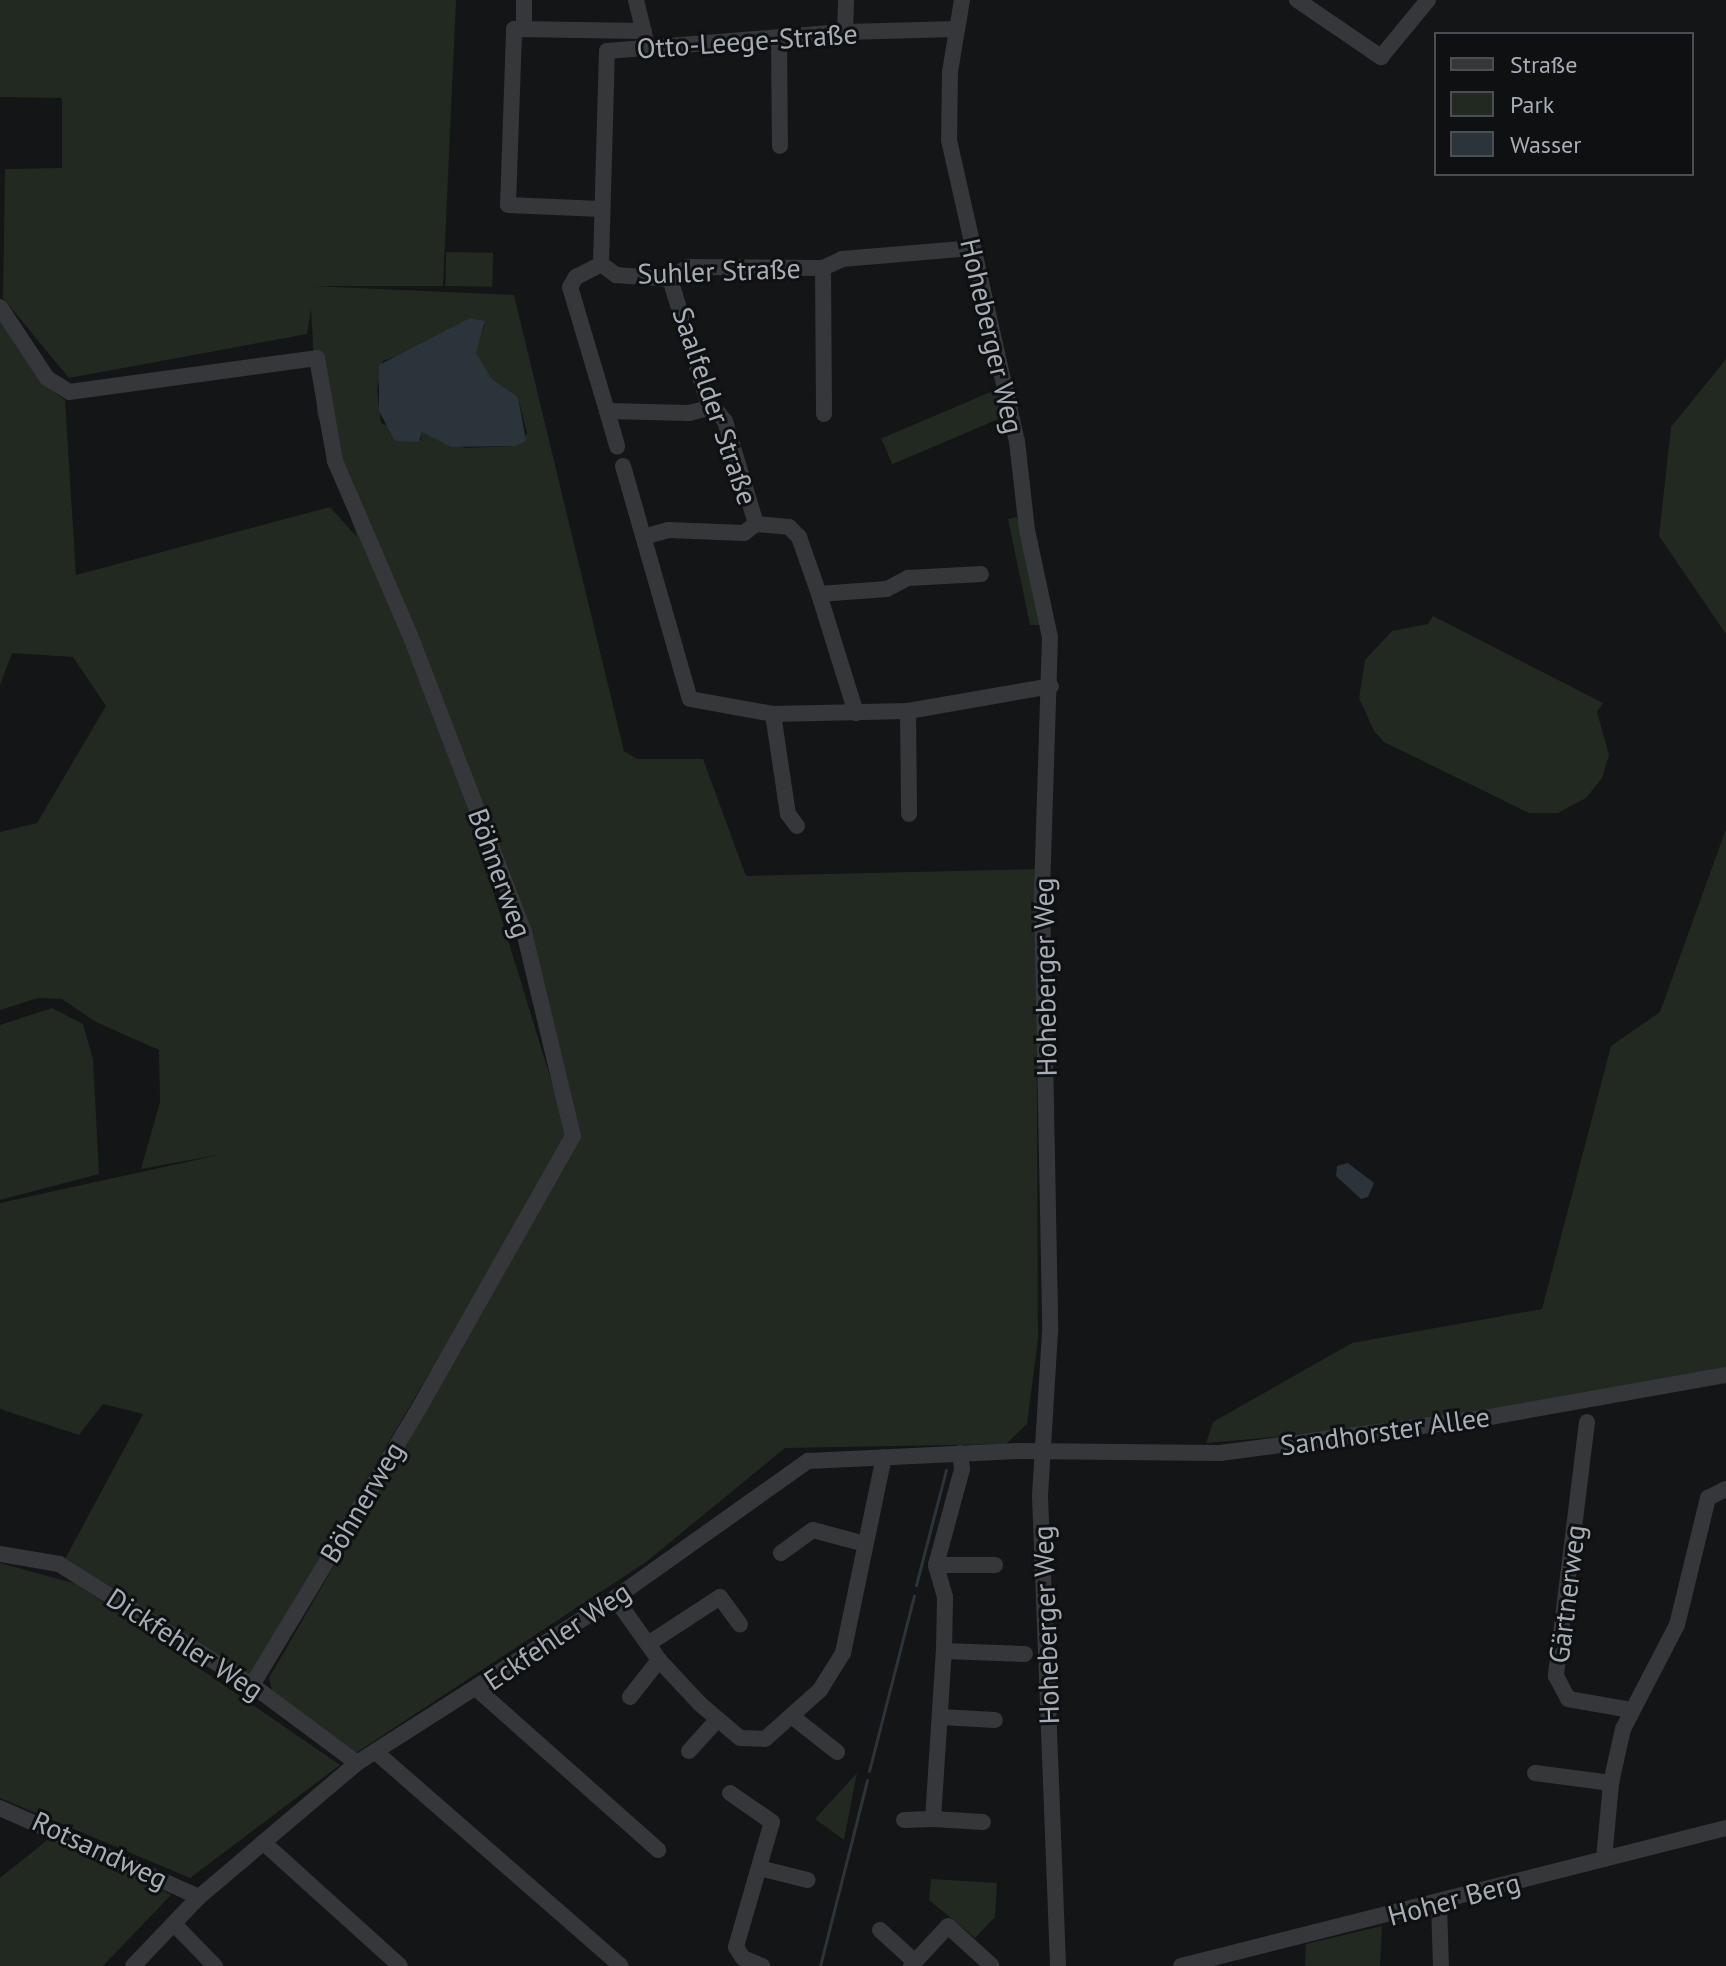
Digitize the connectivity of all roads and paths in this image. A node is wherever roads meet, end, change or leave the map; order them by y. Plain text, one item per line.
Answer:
1 (524, 0) edge
2 (636, 0) edge
3 (846, 0) edge
4 (962, 0) edge
5 (1297, 0) edge
6 (1428, 0) edge
7 (524, 29) junction
8 (956, 29) junction
9 (644, 31) junction
10 (607, 32) junction
11 (845, 32) junction
12 (779, 38) junction
13 (647, 48) junction
14 (607, 51) junction
15 (780, 146) dead end
16 (601, 209) junction
17 (972, 248) junction
18 (601, 264) junction
19 (823, 268) junction
20 (670, 279) junction
21 (0, 307) edge
22 (713, 407) junction
23 (607, 411) junction
24 (824, 414) dead end
25 (617, 447) dead end
26 (623, 466) dead end
27 (756, 524) junction
28 (647, 536) junction
29 (981, 574) dead end
30 (819, 594) junction
31 (1051, 686) junction
32 (908, 711) junction
33 (856, 713) junction
34 (773, 714) junction
35 (909, 814) dead end
36 (797, 826) dead end
37 (1726, 1375) edge
38 (1587, 1422) dead end
39 (1041, 1451) junction
40 (960, 1453) junction
41 (884, 1457) junction
42 (1726, 1489) edge
43 (865, 1544) junction
44 (781, 1553) dead end
45 (0, 1554) edge
46 (936, 1565) junction
47 (995, 1565) dead end
48 (615, 1598) junction
49 (740, 1625) dead end
50 (648, 1644) junction
51 (944, 1651) junction
52 (1025, 1654) dead end
53 (659, 1660) junction
54 (252, 1685) junction
55 (478, 1690) junction
56 (630, 1697) dead end
57 (1631, 1710) junction
58 (941, 1717) junction
59 (794, 1718) junction
60 (717, 1720) junction
61 (995, 1720) dead end
62 (689, 1751) dead end
63 (837, 1752) dead end
64 (378, 1754) junction
65 (357, 1763) junction
66 (1535, 1773) dead end
67 (1611, 1783) junction
68 (730, 1793) dead end
69 (0, 1808) edge
70 (933, 1819) junction
71 (904, 1820) dead end
72 (983, 1822) dead end
73 (1726, 1828) edge
74 (264, 1843) junction
75 (658, 1850) dead end
76 (1604, 1859) junction
77 (759, 1868) junction
78 (808, 1880) dead end
79 (199, 1897) junction
80 (1439, 1904) junction
81 (174, 1924) junction
82 (880, 1930) dead end
83 (913, 1964) edge
84 (767, 1965) edge
85 (133, 1966) edge
86 (215, 1966) edge
87 (400, 1966) edge
88 (621, 1966) edge
89 (992, 1966) edge
90 (1058, 1966) edge
91 (1181, 1966) edge
92 (1441, 1966) edge

1 - 7 street
2 - 9 street
3 - 11 street
4 - 8 street, Hoheberger Weg
5 - 6 street
7 - 10 street
7 - 16 street
8 - 11 street, Otto-Leege-Straße
8 - 17 street, Hoheberger Weg
9 - 10 street
9 - 13 street
10 - 14 street
11 - 12 street, Otto-Leege-Straße
12 - 13 street, Otto-Leege-Straße
12 - 15 street
13 - 14 street, Otto-Leege-Straße
14 - 16 street, Otto-Leege-Straße
16 - 18 street, Otto-Leege-Straße
17 - 19 street, Suhler Straße
17 - 31 street, Hoheberger Weg
18 - 20 street, Suhler Straße
18 - 23 street, Suhler Straße
19 - 20 street, Suhler Straße
19 - 24 street
20 - 22 street, Saalfelder Straße
21 - 54 street, Böhnerweg
22 - 23 street
22 - 27 street, Saalfelder Straße
23 - 25 street
26 - 28 street
27 - 28 street
27 - 30 street, Saalfelder Straße
28 - 34 street
29 - 30 street
30 - 33 street, Saalfelder Straße
31 - 32 street
31 - 39 street, Hoheberger Weg
32 - 33 street
32 - 35 street
33 - 34 street
34 - 36 street
37 - 39 street, Sandhorster Allee
38 - 57 street, Gärtnerweg
39 - 40 street, Eckfehler Weg
39 - 90 street, Hoheberger Weg
40 - 41 street, Eckfehler Weg
40 - 46 street
41 - 43 street
41 - 48 street, Eckfehler Weg
42 - 57 street
43 - 44 street
43 - 59 street
45 - 54 street, Dickfehler Weg
46 - 47 street
46 - 51 street
48 - 50 street
48 - 55 street, Eckfehler Weg
49 - 50 street
50 - 53 street
51 - 52 street
51 - 58 street
53 - 56 street
53 - 60 street
54 - 65 street, Dickfehler Weg
55 - 64 street, Eckfehler Weg
55 - 75 street
57 - 67 street
58 - 61 street
58 - 70 street
59 - 60 street
59 - 63 street
60 - 62 street
64 - 65 street, Eckfehler Weg
64 - 88 street
65 - 74 street, Eckfehler Weg
66 - 67 street
67 - 76 street
68 - 77 street
69 - 79 street, Rotsandweg
70 - 71 street
70 - 72 street
73 - 76 street, Hoher Berg
74 - 79 street, Eckfehler Weg
74 - 87 street
76 - 80 street, Hoher Berg
77 - 78 street
77 - 84 street
79 - 81 street, Eckfehler Weg
80 - 91 street, Hoher Berg
80 - 92 street
81 - 85 street, Eckfehler Weg
81 - 86 street
82 - 83 street
83 - 89 street

